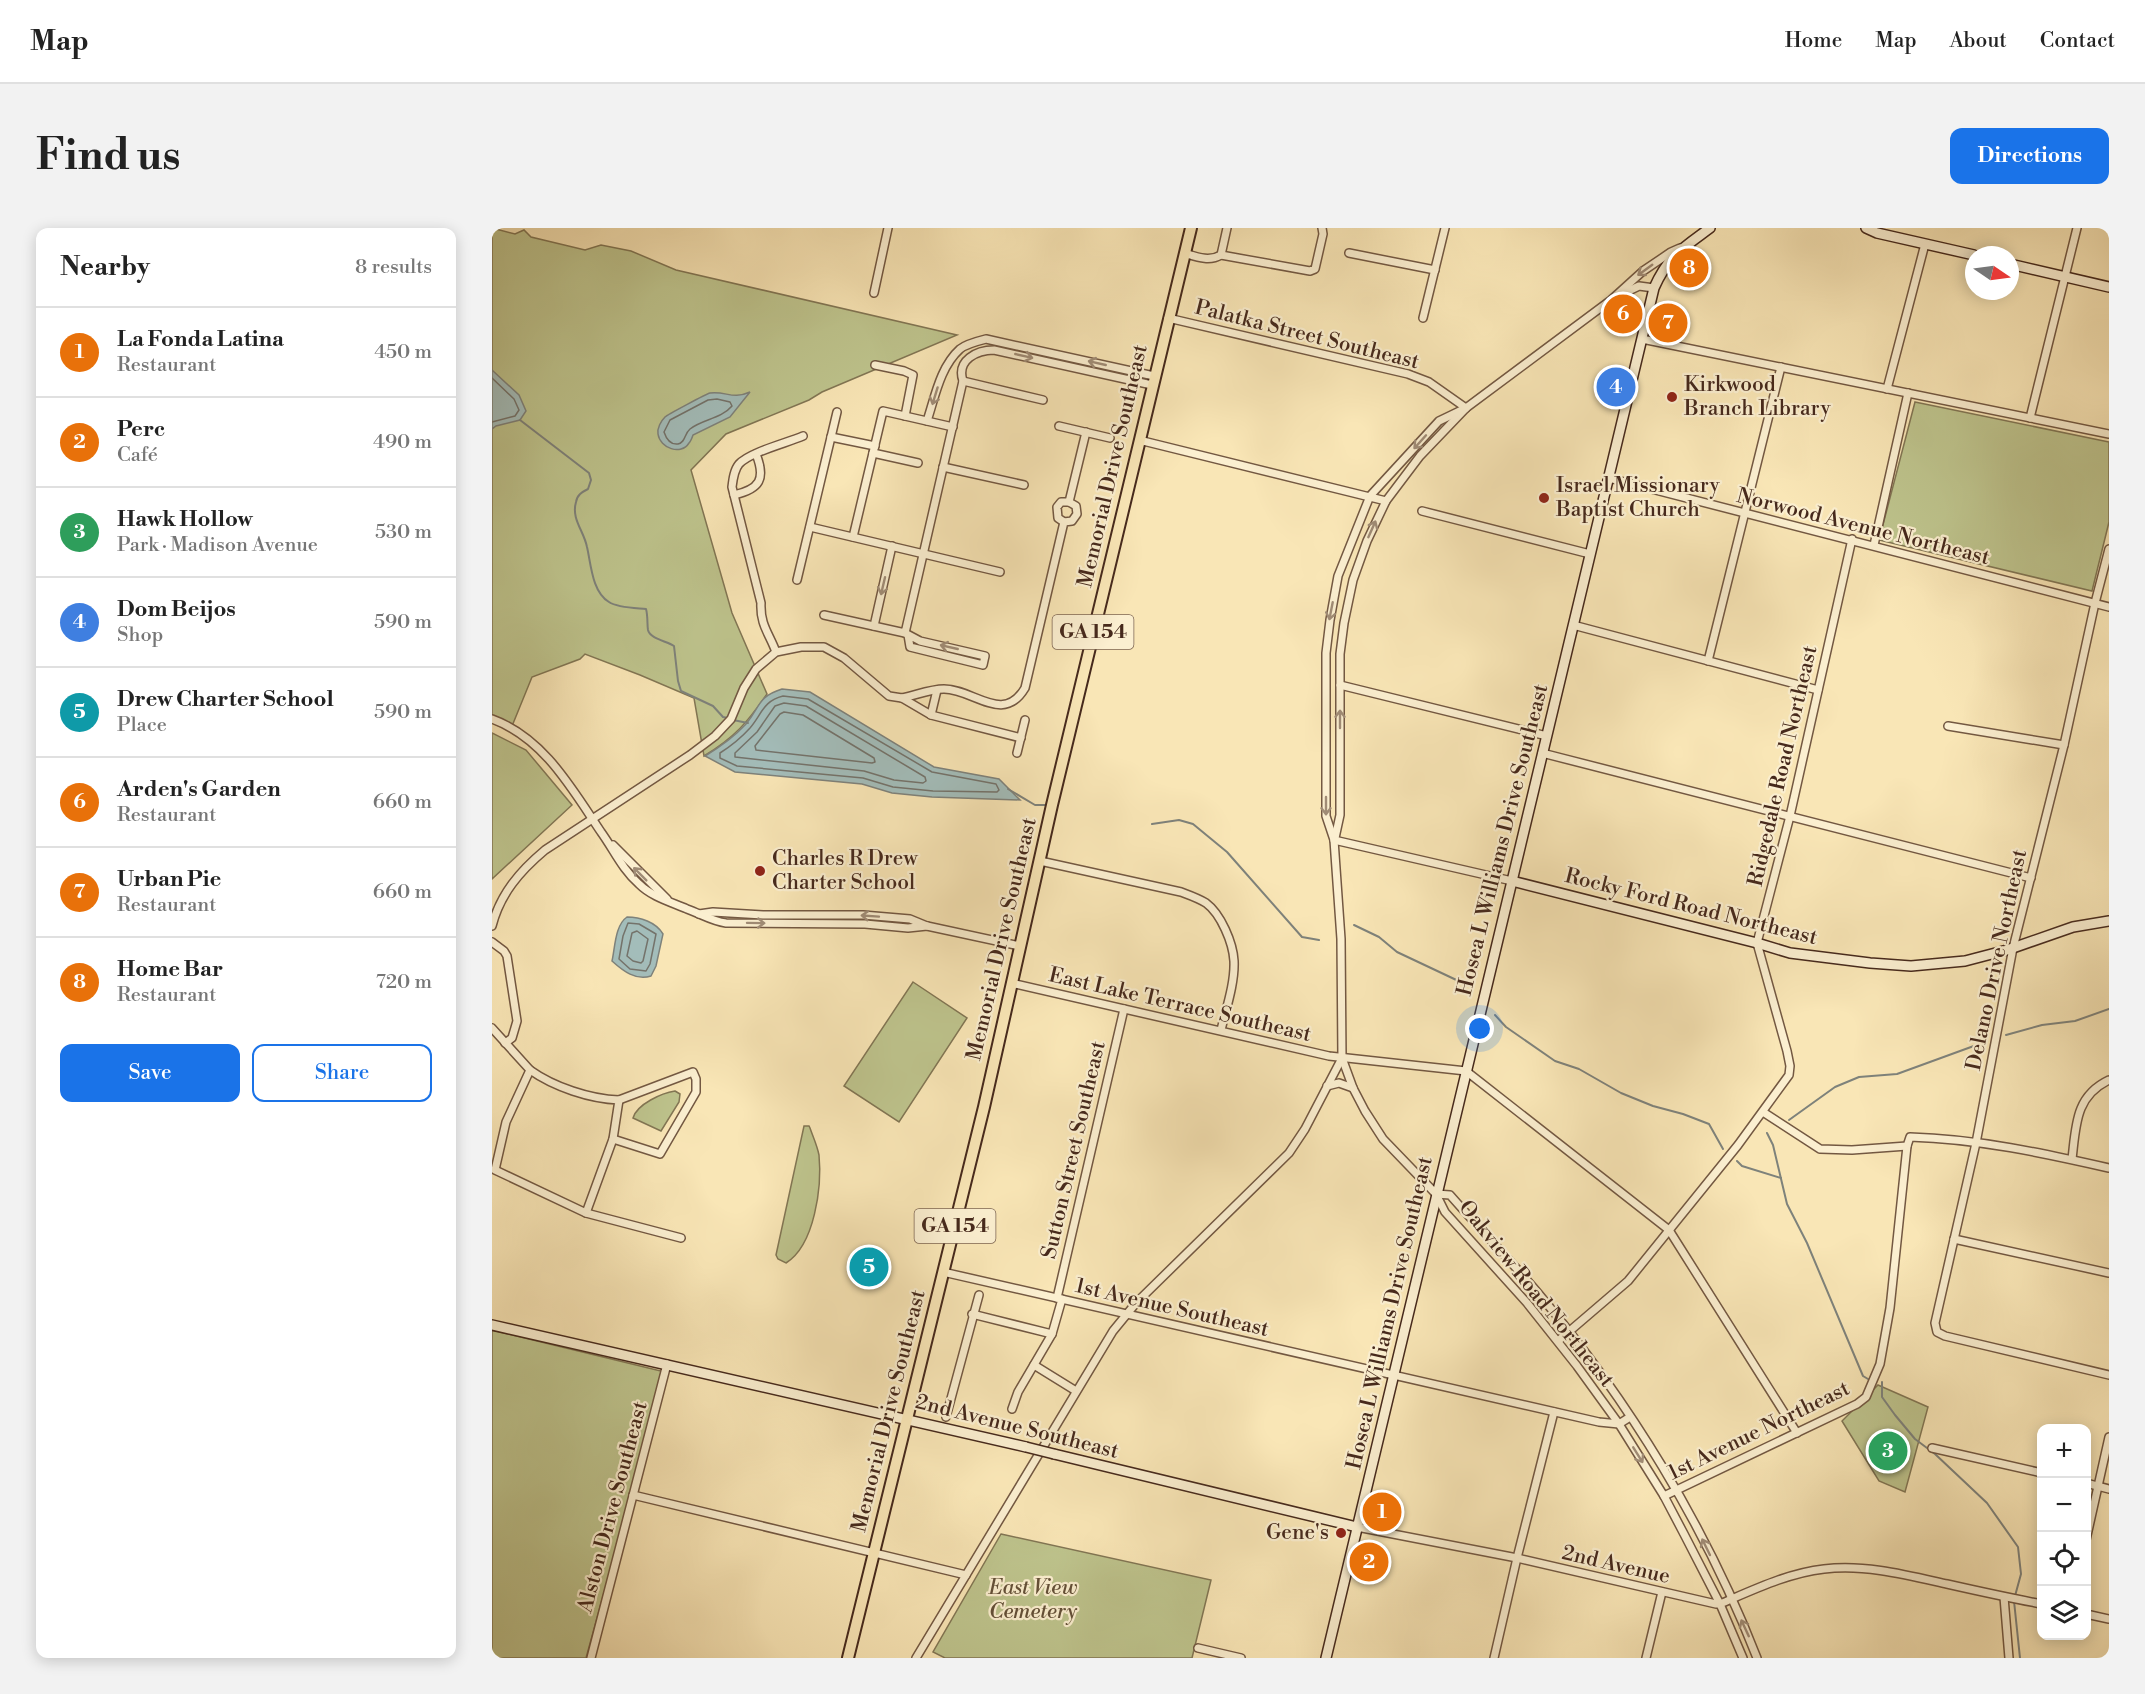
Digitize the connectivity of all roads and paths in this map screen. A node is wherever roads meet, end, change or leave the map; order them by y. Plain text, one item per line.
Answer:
1 (888, 228) edge
2 (1191, 228) edge
3 (1227, 228) edge
4 (1322, 228) edge
5 (1445, 228) edge
6 (1866, 228) edge
7 (2077, 228) edge
8 (1707, 229) edge
9 (1925, 244) junction
10 (1684, 247) junction
11 (1184, 253) junction
12 (1349, 253) dead end
13 (1965, 253) edge
14 (1221, 255) junction
15 (2019, 266) edge
16 (1435, 270) junction
17 (2064, 276) junction
18 (2109, 287) edge
19 (1654, 288) junction
20 (874, 293) dead end
21 (1611, 300) junction
22 (1168, 318) junction
23 (1423, 318) dead end
24 (1642, 339) junction
25 (951, 360) junction
26 (875, 365) dead end
27 (962, 366) junction
28 (1781, 367) junction
29 (1153, 380) junction
30 (963, 381) junction
31 (1887, 389) junction
32 (1908, 393) junction
33 (1043, 400) dead end
34 (1466, 408) junction
35 (837, 412) dead end
36 (905, 416) junction
37 (2030, 418) junction
38 (927, 421) junction
39 (1059, 426) dead end
40 (953, 427) junction
41 (1086, 432) junction
42 (2109, 434) edge
43 (803, 436) dead end
44 (831, 437) junction
45 (1110, 438) dead end
46 (1139, 440) junction
47 (874, 449) junction
48 (756, 454) junction
49 (918, 463) dead end
50 (944, 467) junction
51 (1609, 478) junction
52 (1024, 485) dead end
53 (734, 495) junction
54 (1370, 496) junction
55 (1386, 501) junction
56 (1069, 502) junction
57 (1422, 511) dead end
58 (1744, 514) junction
59 (1064, 522) junction
60 (810, 528) junction
61 (853, 537) junction
62 (1852, 540) junction
63 (1874, 545) junction
64 (892, 546) junction
65 (2109, 549) edge
66 (924, 553) junction
67 (1590, 554) junction
68 (1000, 572) dead end
69 (797, 580) dead end
70 (2095, 603) junction
71 (2109, 607) edge
72 (824, 615) dead end
73 (1573, 625) junction
74 (874, 626) junction
75 (907, 634) junction
76 (776, 652) junction
77 (1708, 660) junction
78 (983, 665) dead end
79 (1340, 685) junction
80 (937, 690) junction
81 (1818, 690) junction
82 (902, 698) junction
83 (931, 715) junction
84 (492, 719) edge
85 (1025, 720) dead end
86 (1948, 726) dead end
87 (1546, 735) junction
88 (1021, 738) junction
89 (2064, 745) junction
90 (1017, 753) dead end
91 (1542, 753) junction
92 (1790, 816) junction
93 (592, 820) junction
94 (1334, 840) junction
95 (1040, 861) junction
96 (2031, 878) junction
97 (1512, 881) junction
98 (2109, 921) edge
99 (492, 926) edge
100 (492, 942) edge
101 (1757, 943) junction
102 (1020, 946) junction
103 (2013, 948) junction
104 (1011, 983) junction
105 (1124, 1009) junction
106 (492, 1028) edge
107 (1221, 1030) junction
108 (506, 1043) junction
109 (1341, 1058) junction
110 (530, 1070) junction
111 (1466, 1071) junction
112 (2109, 1080) edge
113 (1327, 1086) junction
114 (1353, 1088) junction
115 (619, 1100) junction
116 (1763, 1112) junction
117 (613, 1139) junction
118 (1976, 1143) junction
119 (1907, 1146) junction
120 (2072, 1159) junction
121 (2109, 1168) edge
122 (1436, 1194) junction
123 (586, 1214) junction
124 (1670, 1230) junction
125 (681, 1238) dead end
126 (1954, 1239) junction
127 (943, 1272) junction
128 (2109, 1273) edge
129 (979, 1295) dead end
130 (1059, 1299) junction
131 (972, 1314) junction
132 (1125, 1315) junction
133 (492, 1325) edge
134 (1569, 1333) junction
135 (1052, 1334) junction
136 (1558, 1341) junction
137 (668, 1364) junction
138 (1034, 1365) junction
139 (1393, 1375) junction
140 (2109, 1375) edge
141 (1076, 1391) junction
142 (1012, 1409) dead end
143 (1554, 1412) junction
144 (946, 1417) dead end
145 (1630, 1417) junction
146 (907, 1419) junction
147 (1619, 1424) junction
148 (1797, 1433) junction
149 (2109, 1437) edge
150 (1932, 1448) dead end
151 (2037, 1472) edge
152 (2091, 1484) edge
153 (2099, 1486) junction
154 (2109, 1489) edge
155 (1676, 1490) junction
156 (633, 1495) junction
157 (1664, 1496) junction
158 (1357, 1527) junction
159 (2088, 1532) edge
160 (874, 1554) junction
161 (1516, 1558) junction
162 (966, 1575) junction
163 (1662, 1592) junction
164 (2007, 1597) junction
165 (1731, 1599) junction
166 (2037, 1603) edge
167 (1720, 1604) junction
168 (2091, 1615) edge
169 (2109, 1619) edge
170 (1198, 1648) dead end
171 (591, 1658) edge
172 (848, 1658) edge
173 (916, 1658) edge
174 (1241, 1658) edge
175 (1326, 1658) edge
176 (1494, 1658) edge
177 (1646, 1658) edge
178 (1743, 1658) edge
179 (1757, 1658) edge
180 (2009, 1658) edge

1 - 20 street
2 - 11 main road, Memorial Drive Southeast / GA 154
3 - 14 street
4 - 14 street
5 - 16 street
6 - 9 street
7 - 17 street
8 - 10 street, Hosea L Williams Drive Southeast
9 - 13 street
9 - 31 street
10 - 19 street, Hosea L Williams Drive Southeast
10 -> 21 street
11 - 14 street
11 - 22 main road, Memorial Drive Southeast / GA 154
12 - 16 street
15 - 17 street
16 - 23 street
17 - 18 street
17 - 37 street
19 - 21 street
19 - 24 street, Hosea L Williams Drive Southeast
21 - 34 street
22 - 29 main road, Memorial Drive Southeast / GA 154
22 - 34 street, Palatka Street Southeast
24 - 28 street
24 - 51 street, Hosea L Williams Drive Southeast
25 - 27 street
29 -> 25 street
25 -> 38 street
26 - 36 street
27 -> 29 street
27 - 30 street
28 - 31 street
28 - 58 street
29 - 46 main road, Memorial Drive Southeast / GA 154
30 - 33 street
30 - 40 street
31 - 32 street
32 - 37 street
32 - 63 street
34 -> 54 street
34 - 55 street
35 - 44 street
36 - 38 street
36 - 47 street
37 - 42 street
38 - 40 street
39 - 41 street
40 - 50 street
41 - 45 street
41 - 56 street
43 - 48 street
44 - 47 street
44 - 60 street
46 - 54 street
46 - 95 main road, Memorial Drive Southeast / GA 154
47 - 49 street
47 - 61 street
48 - 53 street
48 - 53 street
50 - 52 street
50 - 66 street
51 - 58 street, Norwood Avenue Northeast
51 - 67 street, Hosea L Williams Drive Southeast
53 - 76 street
54 - 55 street
54 -> 94 street
79 -> 55 street
56 - 59 street
56 - 59 street
57 - 67 street
58 - 62 street, Norwood Avenue Northeast
58 - 77 street
59 - 80 street
60 - 61 street
60 - 69 street
61 - 64 street
62 - 63 street, Norwood Avenue Northeast
62 - 81 street, Ridgedale Road Northeast
63 - 70 street, Norwood Avenue Northeast
64 - 66 street
64 -> 74 street
65 - 70 street, Delano Drive Northeast
66 - 68 street
66 - 75 street
67 - 73 street, Hosea L Williams Drive Southeast
70 - 71 street, Norwood Avenue Northeast
70 - 89 street, Delano Drive Northeast
72 - 74 street
73 - 77 street
73 - 87 street, Hosea L Williams Drive Southeast
74 - 75 street
75 - 78 street
76 - 82 street
76 - 93 street
77 - 81 street
79 - 87 street
94 -> 79 street
80 - 82 street
80 - 83 street
81 - 92 street, Ridgedale Road Northeast
82 - 83 street
83 - 88 street
84 - 93 street
85 - 88 street
86 - 89 street
87 - 91 street, Hosea L Williams Drive Southeast
88 - 90 street
89 - 96 street, Delano Drive Northeast
91 - 92 street
91 - 97 street, Hosea L Williams Drive Southeast
92 - 96 street
92 - 101 street, Ridgedale Road Northeast
93 - 99 street
93 - 102 street
94 - 97 street
94 - 109 street
95 - 102 main road, Memorial Drive Southeast / GA 154
95 - 107 street
96 - 103 street, Delano Drive Northeast
97 - 101 street, Rocky Ford Road Northeast
97 - 111 street, Hosea L Williams Drive Southeast
98 - 103 street, Rocky Ford Road Northeast
100 - 108 street
101 - 103 street, Rocky Ford Road Northeast
101 - 116 street, Ridgedale Road Northeast
102 - 104 main road, Memorial Drive Southeast / GA 154
103 - 118 street, Delano Drive Northeast
104 - 105 street, East Lake Terrace Southeast
104 - 127 main road, Memorial Drive Southeast / GA 154
105 - 107 street, East Lake Terrace Southeast
105 - 130 street, Sutton Street Southeast
106 - 108 street
107 - 109 street, East Lake Terrace Southeast
108 - 110 street
109 - 111 street, East Lake Terrace Southeast
109 - 113 street
109 - 114 street
110 - 115 street
110 - 123 street
111 - 122 street, Hosea L Williams Drive Southeast
111 - 124 street
112 - 120 street
113 - 114 street
113 - 132 street
114 - 122 street
115 - 117 street
115 - 117 street
116 - 119 street
116 - 124 street, Ridgedale Road Northeast
117 - 123 street
118 - 119 street
118 - 120 street
118 - 126 street, Delano Drive Northeast
119 - 148 street, 1st Avenue Northeast
120 - 121 street
122 - 134 street, Oakview Road Northeast
122 - 136 street, Oakview Road Northeast
122 - 139 street, Hosea L Williams Drive Southeast
123 - 125 street
124 - 134 street, Ridgedale Road Northeast
124 - 148 street
126 - 128 street
126 - 140 street, Delano Drive Northeast
127 - 130 street, 1st Avenue Southeast
127 - 146 main road, Memorial Drive Southeast / GA 154
129 - 131 street
130 - 132 street, 1st Avenue Southeast
130 - 135 street, Sutton Street Southeast
131 - 135 street
131 - 144 street
132 - 139 street, 1st Avenue Southeast
132 - 141 street
133 - 137 street, 2nd Avenue Southeast
134 - 136 street, Ridgedale Road Northeast
134 - 145 street, Oakview Road Northeast
135 - 138 street, Sutton Street Southeast
136 - 147 street, Oakview Road Northeast
137 - 146 street, 2nd Avenue Southeast
137 - 156 street, Alston Drive Southeast
138 - 141 street
138 - 142 street, Sutton Street Southeast
139 - 143 street
139 - 158 street, Hosea L Williams Drive Southeast
141 - 162 street
143 - 147 street
143 - 161 street
145 - 147 street
145 - 155 street, Oakview Road Northeast
146 - 158 street, 2nd Avenue Southeast, bridge
146 - 160 main road, Memorial Drive Southeast / GA 154
147 -> 157 street, Oakview Road Northeast
148 - 155 street, 1st Avenue Northeast
149 - 153 street
150 - 151 street
152 - 153 street
153 - 154 street
153 - 159 street
155 - 157 street, 1st Avenue Northeast
165 -> 155 street, Oakview Road Northeast
156 - 160 street
156 - 171 street, Alston Drive Southeast
157 - 167 street, Oakview Road Northeast
158 - 161 street, 2nd Avenue
158 - 175 street, Hosea L Williams Drive Southeast
160 - 162 street
160 - 172 main road, Memorial Drive Southeast / GA 154
161 - 163 street, 2nd Avenue
161 - 176 street
162 - 173 street
163 - 167 street, 2nd Avenue
163 - 177 street
164 - 165 street
164 - 166 street
164 - 180 street
165 - 167 street
179 -> 165 street, Oakview Road Northeast
167 - 178 street, Oakview Road Northeast
168 - 169 street
170 - 174 street

